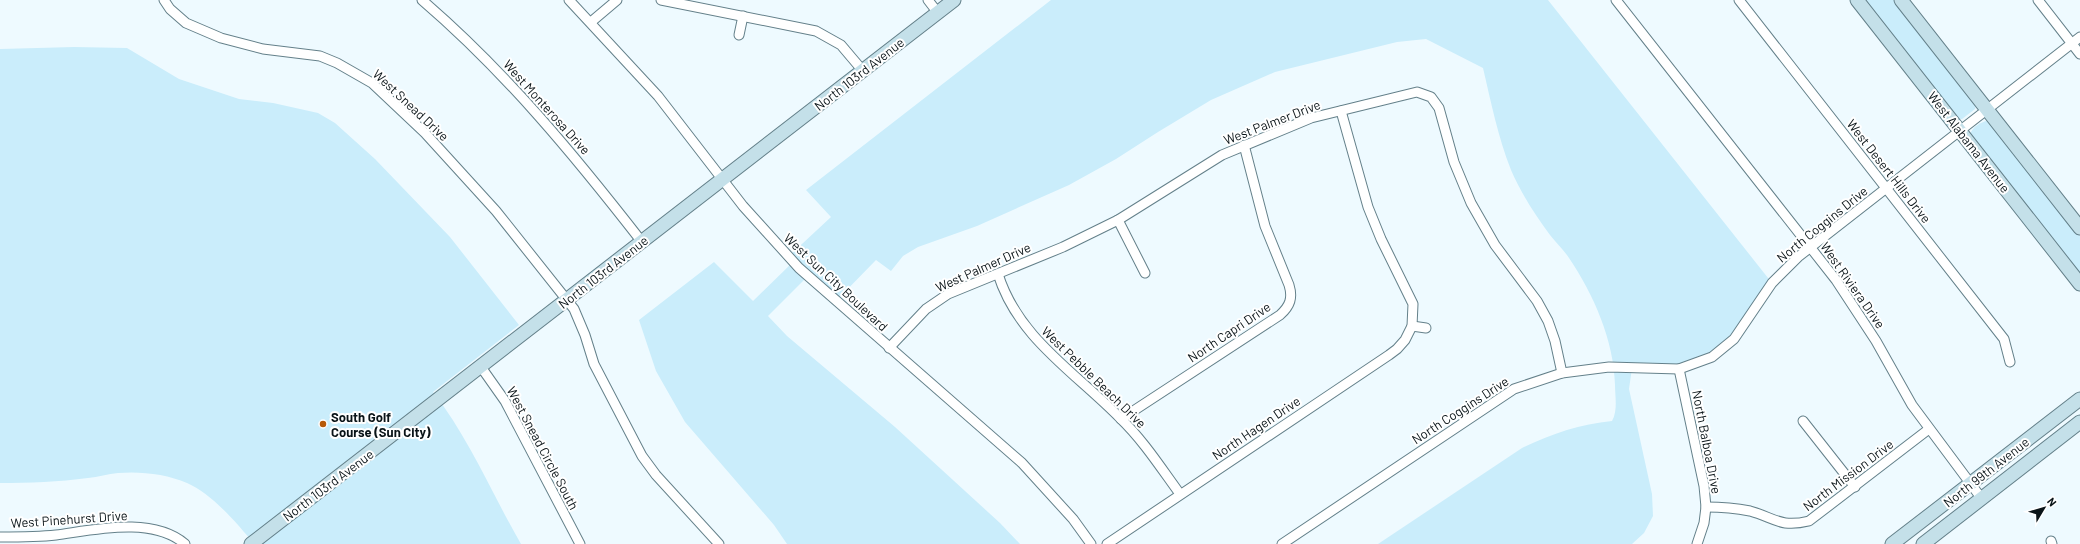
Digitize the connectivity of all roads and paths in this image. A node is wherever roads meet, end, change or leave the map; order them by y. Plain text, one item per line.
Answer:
1 (164, 0) edge
2 (422, 0) edge
3 (569, 0) edge
4 (617, 0) edge
5 (661, 0) edge
6 (928, 0) edge
7 (954, 0) edge
8 (1616, 0) edge
9 (1739, 0) edge
10 (1857, 0) edge
11 (1901, 0) edge
12 (2038, 0) edge
13 (938, 13) junction
14 (743, 16) junction
15 (591, 22) junction
16 (739, 35) dead end
17 (2080, 37) edge
18 (2072, 43) junction
19 (2080, 54) edge
20 (863, 71) junction
21 (1986, 109) junction
22 (1341, 111) junction
23 (1960, 130) junction
24 (1244, 145) junction
25 (722, 180) junction
26 (1886, 189) junction
27 (1118, 220) junction
28 (2080, 228) edge
29 (642, 242) junction
30 (1811, 247) junction
31 (1145, 273) dead end
32 (998, 274) junction
33 (2080, 284) edge
34 (567, 300) junction
35 (1412, 326) junction
36 (1426, 328) dead end
37 (889, 348) junction
38 (2010, 362) dead end
39 (481, 367) junction
40 (1679, 369) junction
41 (1562, 373) junction
42 (2080, 399) edge
43 (1121, 419) junction
44 (1803, 421) dead end
45 (2080, 422) edge
46 (1929, 430) junction
47 (1970, 484) junction
48 (1855, 487) junction
49 (1180, 494) junction
50 (1982, 499) junction
51 (1706, 507) junction
52 (0, 537) edge
53 (53, 540) edge
54 (185, 544) edge
55 (251, 544) edge
56 (580, 544) edge
57 (719, 544) edge
58 (1091, 544) edge
59 (1107, 544) edge
60 (1282, 544) edge
61 (1697, 544) edge
62 (1892, 544) edge
63 (1923, 544) edge

1 - 34 street, West Snead Drive
2 - 29 street, West Monterosa Drive
3 - 15 street, West Sun City Boulevard
4 - 15 street
5 - 14 street
6 - 13 street
7 - 13 street, North 103rd Avenue
8 - 30 street, West Riviera Drive
9 - 26 street, West Desert Hills Drive
10 - 23 street, West Alabama Avenue
11 - 21 street
12 - 18 street
13 - 20 street, North 103rd Avenue
14 - 16 street
14 - 20 street
15 - 25 street, West Sun City Boulevard
17 - 18 street, North Coggins Drive
18 - 19 street
18 - 21 street, North Coggins Drive
20 - 25 street, North 103rd Avenue
21 - 23 street, North Coggins Drive
21 - 28 street
22 - 24 street, West Palmer Drive
22 - 35 street, North Hagen Drive
22 - 41 street, West Palmer Drive
23 - 26 street, North Coggins Drive
23 - 33 street, West Alabama Avenue
24 - 27 street, West Palmer Drive
24 - 43 street, North Capri Drive
25 - 29 street, North 103rd Avenue
25 - 37 street, West Sun City Boulevard
26 - 30 street, North Coggins Drive
26 - 38 street, West Desert Hills Drive
27 - 31 street
27 - 32 street, West Palmer Drive
29 - 34 street, North 103rd Avenue
30 - 40 street, North Coggins Drive
30 - 46 street, West Riviera Drive
32 - 37 street, West Palmer Drive
32 - 43 street, West Pebble Beach Drive
34 - 39 street, North 103rd Avenue
34 - 57 street, West Snead Drive
35 - 36 street
35 - 49 street, North Hagen Drive
37 - 58 street, West Sun City Boulevard
39 - 55 street, North 103rd Avenue
39 - 56 street, West Snead Circle South
40 - 41 street, North Coggins Drive
40 - 51 street, North Balboa Drive
41 - 60 street, North Coggins Drive
42 - 47 street, North 99th Avenue
43 - 49 street, West Pebble Beach Drive
44 - 48 street
45 - 50 street, North 99th Avenue
46 - 47 street, West Riviera Drive
46 - 48 street, North Mission Drive
47 - 50 street, West Riviera Drive
47 - 62 street, North 99th Avenue
48 - 51 street, North Mission Drive
49 - 59 street, North Hagen Drive
50 - 63 street, North 99th Avenue
51 - 61 street, North Balboa Drive
52 - 53 street, West Pinehurst Drive
53 - 54 street, West Pinehurst Drive

